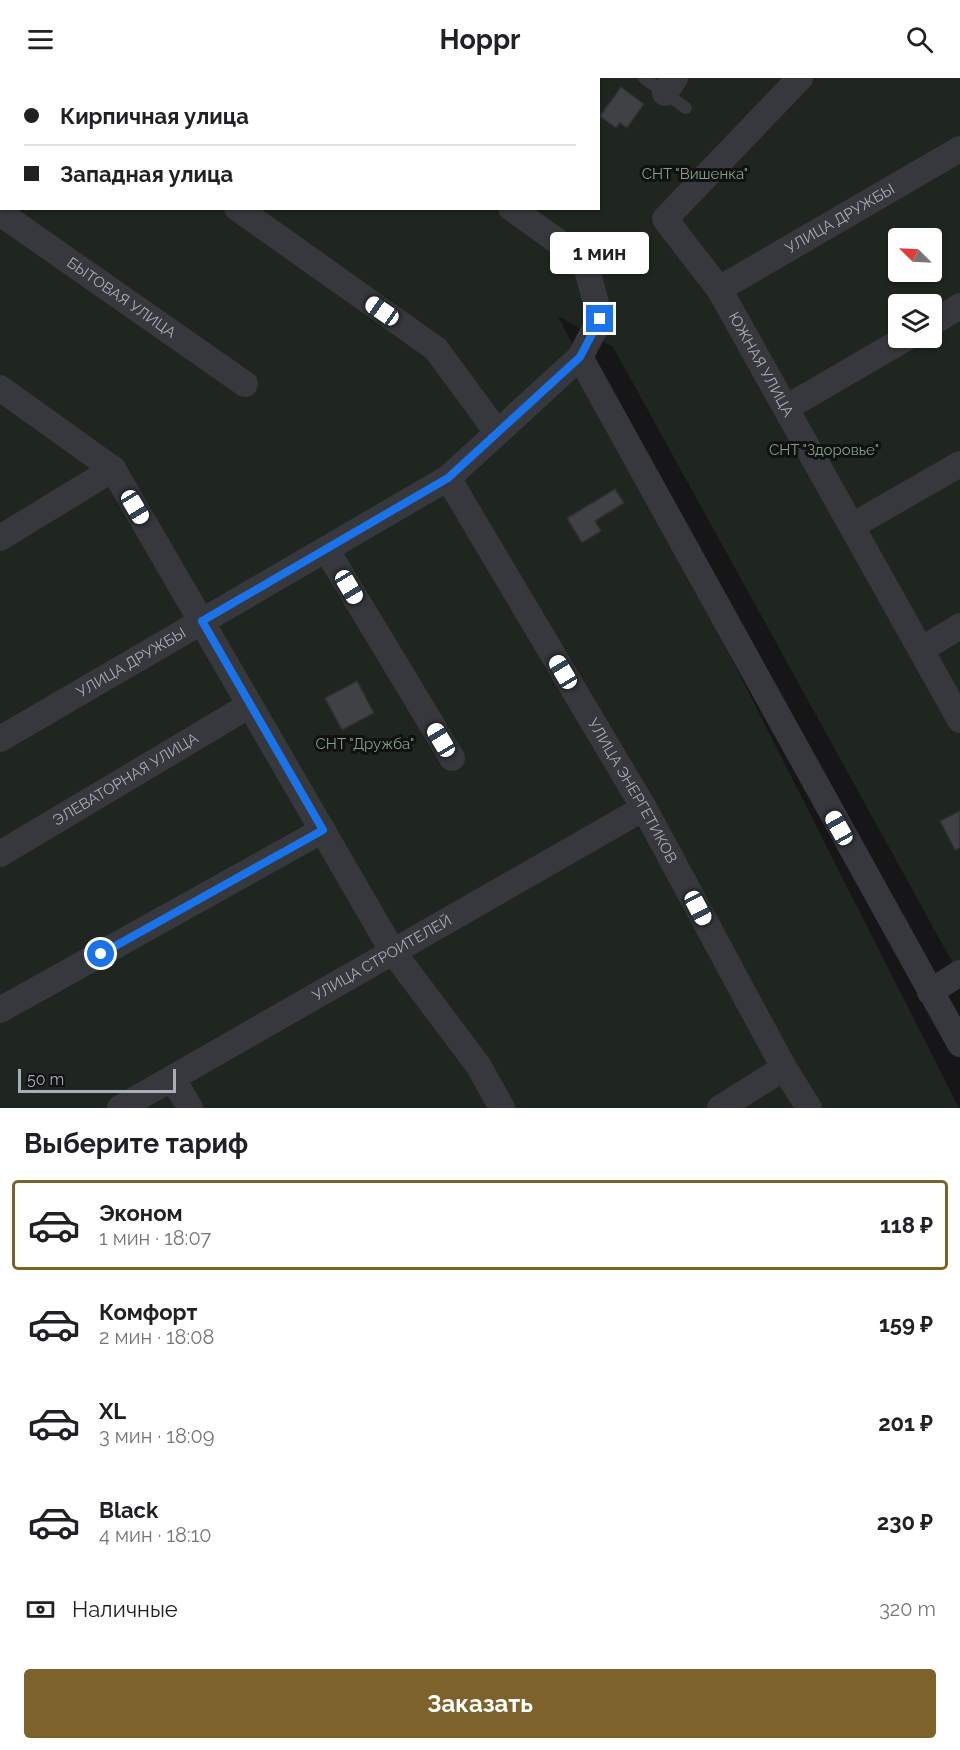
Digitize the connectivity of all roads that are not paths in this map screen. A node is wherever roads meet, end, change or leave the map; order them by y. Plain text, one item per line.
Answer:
1 (644, 78) edge
2 (800, 78) edge
3 (670, 85) edge
4 (686, 108) dead end
5 (955, 155) edge
6 (240, 210) edge
7 (514, 210) edge
8 (0, 213) edge
9 (719, 289) junction
10 (960, 306) edge
11 (942, 317) edge
12 (889, 348) edge
13 (580, 357) junction
14 (244, 384) dead end
15 (0, 388) edge
16 (786, 408) junction
17 (498, 432) junction
18 (960, 464) edge
19 (113, 469) junction
20 (448, 478) junction
21 (852, 526) junction
22 (0, 538) edge
23 (326, 549) junction
24 (202, 621) junction
25 (960, 626) edge
26 (921, 650) junction
27 (250, 705) junction
28 (960, 720) edge
29 (0, 739) edge
30 (452, 759) dead end
31 (644, 808) junction
32 (323, 830) junction
33 (0, 854) edge
34 (393, 952) junction
35 (960, 973) edge
36 (930, 992) junction
37 (0, 1010) edge
38 (960, 1044) edge
39 (783, 1068) junction
40 (172, 1079) junction
41 (120, 1108) edge
42 (190, 1108) edge
43 (501, 1108) edge
44 (720, 1108) edge
45 (809, 1108) edge

1 - 3 lane
2 - 9 street, ЮЖНАЯ УЛИЦА
3 - 4 lane
5 - 9 street, УЛИЦА ДРУЖБЫ
6 - 17 street
7 - 13 street, УЛИЦА ДРУЖБЫ
8 - 14 street, БЫТОВАЯ УЛИЦА
9 - 16 street, ЮЖНАЯ УЛИЦА
10 - 11 street
12 - 16 street
13 - 17 street, УЛИЦА ДРУЖБЫ
13 - 36 street
15 - 19 street
16 - 21 street, ЮЖНАЯ УЛИЦА
17 - 20 street, УЛИЦА ДРУЖБЫ
18 - 21 street
19 - 22 street
19 - 24 street
20 - 23 street, УЛИЦА ДРУЖБЫ
20 - 31 street, УЛИЦА ЭНЕРГЕТИКОВ
21 - 26 street, ЮЖНАЯ УЛИЦА
23 - 24 street, УЛИЦА ДРУЖБЫ
23 - 30 street
24 - 27 street
24 - 29 street, УЛИЦА ДРУЖБЫ
25 - 26 street
26 - 28 street, ЮЖНАЯ УЛИЦА
27 - 32 street
27 - 33 street, ЭЛЕВАТОРНАЯ УЛИЦА
31 - 34 street, УЛИЦА СТРОИТЕЛЕЙ
31 - 39 street, УЛИЦА ЭНЕРГЕТИКОВ
32 - 34 street
32 - 37 street
34 - 40 street, УЛИЦА СТРОИТЕЛЕЙ
34 - 43 street
35 - 36 street
36 - 38 street
39 - 44 street
39 - 45 street, УЛИЦА ЭНЕРГЕТИКОВ
40 - 41 street, УЛИЦА СТРОИТЕЛЕЙ
40 - 42 street

